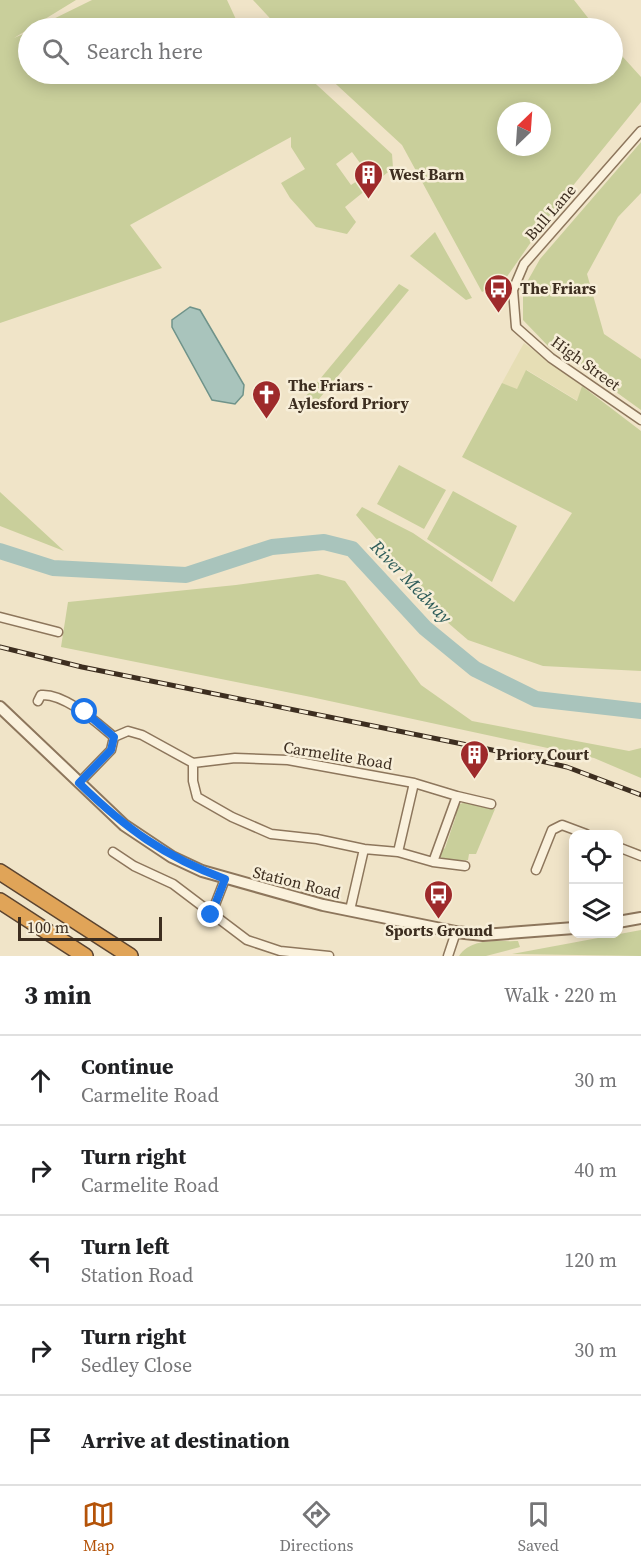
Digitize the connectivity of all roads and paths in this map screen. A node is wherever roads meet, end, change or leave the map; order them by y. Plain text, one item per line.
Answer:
1 (641, 131) edge
2 (516, 327) joint
3 (641, 420) edge
4 (0, 617) edge
5 (58, 632) dead end
6 (38, 701) dead end
7 (0, 707) edge
8 (114, 737) junction
9 (193, 763) junction
10 (79, 783) junction
11 (414, 783) junction
12 (457, 796) junction
13 (491, 804) dead end
14 (575, 830) edge
15 (364, 849) junction
16 (623, 849) edge
17 (113, 852) dead end
18 (398, 852) junction
19 (641, 856) edge
20 (433, 862) junction
21 (465, 866) dead end
22 (536, 870) dead end
23 (0, 872) edge
24 (225, 879) junction
25 (0, 901) edge
26 (350, 910) junction
27 (211, 915) junction
28 (641, 918) edge
29 (623, 921) edge
30 (569, 928) edge
31 (456, 932) junction
32 (85, 956) edge
33 (130, 956) edge
34 (329, 956) edge
35 (448, 956) edge

1 - 2 street, Bull Lane
2 - 3 street, High Street
4 - 5 street
6 - 8 street
7 - 10 street, Station Road
8 - 9 street
8 - 10 street
9 - 11 street, Carmelite Road
9 - 15 street
10 - 24 street, Station Road
11 - 12 street, Carmelite Road
11 - 18 street
12 - 13 street, Carmelite Road
12 - 20 street
14 - 22 street
15 - 18 street
15 - 26 street
16 - 19 street
17 - 27 street
18 - 20 street
20 - 21 street
23 - 33 highway
24 - 26 street, Station Road
24 - 27 street
25 - 32 highway
26 - 31 street, Station Road
27 - 34 street
28 - 29 street
30 - 31 street, Station Road
31 - 35 street

